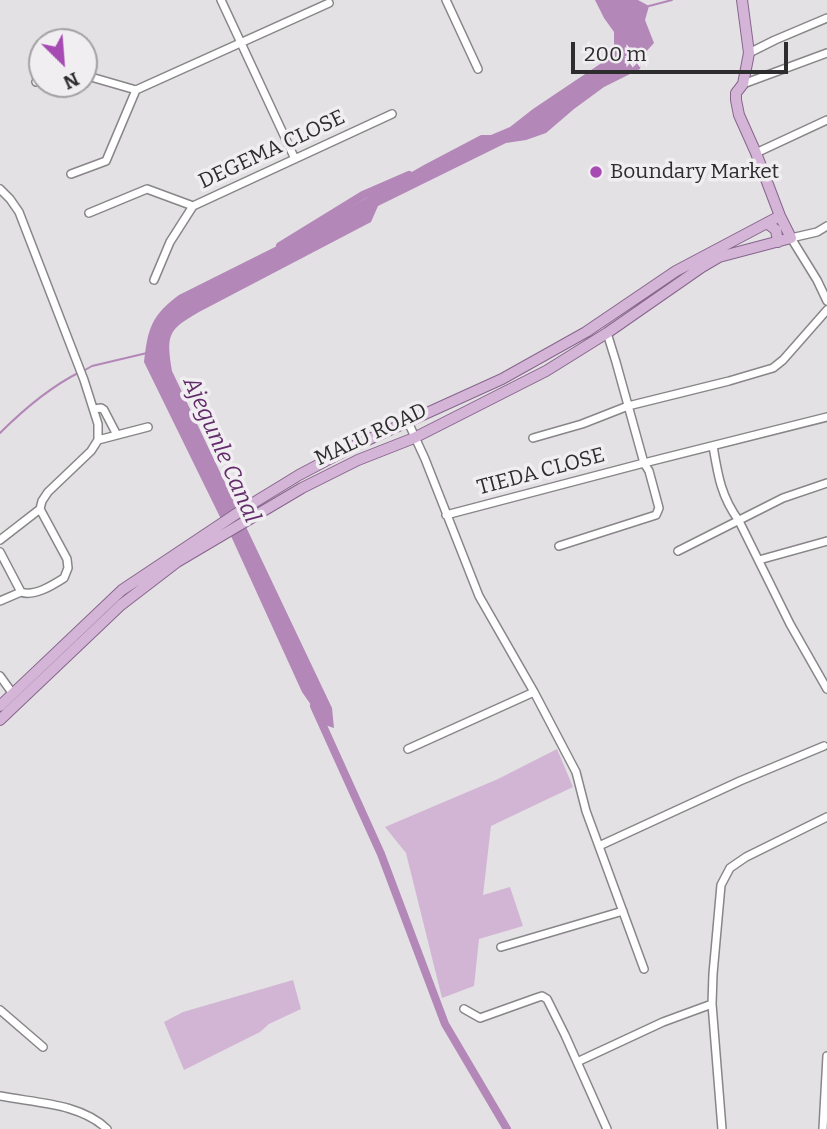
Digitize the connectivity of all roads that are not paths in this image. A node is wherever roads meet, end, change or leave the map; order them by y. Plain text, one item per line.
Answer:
1 (221, 0) edge
2 (446, 0) edge
3 (742, 1) edge
4 (329, 3) dead end
5 (827, 18) edge
6 (241, 43) junction
7 (827, 53) edge
8 (749, 54) junction
9 (478, 69) dead end
10 (98, 79) edge
11 (743, 84) junction
12 (136, 90) junction
13 (392, 114) dead end
14 (827, 120) edge
15 (756, 153) junction
16 (295, 159) junction
17 (71, 174) dead end
18 (0, 189) edge
19 (193, 206) junction
20 (89, 213) dead end
21 (780, 216) junction
22 (767, 223) junction
23 (827, 226) edge
24 (795, 237) junction
25 (778, 242) junction
26 (827, 275) edge
27 (817, 280) junction
28 (154, 281) dead end
29 (827, 302) edge
30 (827, 310) edge
31 (586, 332) junction
32 (607, 333) junction
33 (592, 343) junction
34 (628, 405) junction
35 (94, 409) junction
36 (827, 417) edge
37 (408, 422) junction
38 (148, 427) dead end
39 (117, 435) junction
40 (414, 438) junction
41 (533, 438) dead end
42 (98, 440) junction
43 (713, 446) junction
44 (644, 463) junction
45 (827, 483) edge
46 (40, 509) junction
47 (446, 515) junction
48 (739, 521) junction
49 (219, 531) junction
50 (0, 540) edge
51 (827, 541) edge
52 (559, 546) dead end
53 (678, 551) dead end
54 (0, 552) edge
55 (759, 560) junction
56 (21, 592) junction
57 (0, 601) edge
58 (41, 666) junction
59 (50, 674) junction
60 (0, 676) edge
61 (827, 689) edge
62 (534, 692) junction
63 (13, 694) junction
64 (0, 706) edge
65 (0, 720) edge
66 (824, 746) dead end
67 (408, 749) dead end
68 (827, 817) edge
69 (599, 846) junction
70 (623, 911) junction
71 (501, 947) dead end
72 (644, 970) dead end
73 (712, 1004) junction
74 (464, 1009) dead end
75 (0, 1010) edge
76 (43, 1047) dead end
77 (827, 1056) edge
78 (577, 1062) junction
79 (0, 1096) edge
80 (107, 1129) edge
81 (607, 1129) edge
82 (722, 1129) edge
83 (823, 1129) edge

1 - 6 street
2 - 9 street
3 - 8 main road
4 - 6 street
5 - 8 street
6 - 12 street
6 - 16 street
7 - 11 street
8 - 11 main road
10 - 12 street
11 - 15 main road
12 - 17 street
13 - 16 street, DEGEMA CLOSE
14 - 15 street
15 - 21 main road
16 - 19 street, DEGEMA CLOSE
18 - 35 street
19 - 20 street, DEGEMA CLOSE
19 - 28 street
21 - 22 main road, MALU ROAD
21 - 24 main road
22 - 25 main road
22 - 31 main road, MALU ROAD
23 - 24 street
24 - 25 main road, MALU ROAD
24 - 27 street
25 - 32 main road, MALU ROAD
26 - 27 street
27 - 29 street
30 - 34 street
31 - 33 main road
31 - 37 main road, MALU ROAD
32 - 33 main road, MALU ROAD
32 - 34 street
33 - 40 main road, MALU ROAD
34 - 41 street
34 - 44 street
35 - 39 street
35 - 42 street
36 - 43 street, TIEDA CLOSE
37 - 40 street
37 - 49 main road, MALU ROAD
38 - 39 street
39 - 42 street
40 - 47 street
40 - 49 main road, MALU ROAD
42 - 46 street
43 - 44 street, TIEDA CLOSE
43 - 48 street
44 - 47 street, TIEDA CLOSE
44 - 52 street
45 - 48 street
46 - 50 street
46 - 56 street
47 - 62 street
48 - 53 street
48 - 55 street
49 - 58 main road, MALU ROAD
49 - 59 main road, MALU ROAD
51 - 55 street
54 - 56 street
55 - 61 street
56 - 57 street
58 - 59 main road
58 - 63 main road, MALU ROAD
59 - 65 main road, MALU ROAD
60 - 63 street
62 - 67 street
62 - 69 street
63 - 64 main road, MALU ROAD
66 - 69 street
68 - 73 street
69 - 70 street
70 - 71 street
70 - 72 street
73 - 78 street
73 - 82 street
74 - 78 street
75 - 76 street
77 - 83 street
78 - 81 street
79 - 80 street

